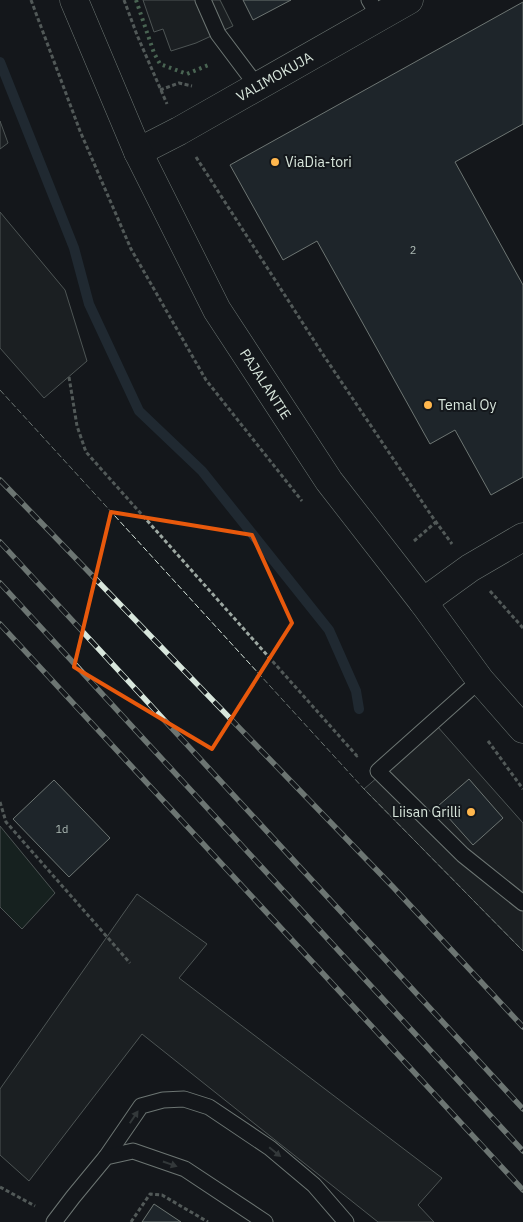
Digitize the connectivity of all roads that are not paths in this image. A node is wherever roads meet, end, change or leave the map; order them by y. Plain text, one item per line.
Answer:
1 (74, 0) edge
2 (203, 0) edge
3 (410, 0) edge
4 (374, 8) edge
5 (257, 86) junction
6 (138, 152) junction
7 (523, 537) edge
8 (423, 602) junction
9 (480, 680) junction
10 (523, 729) edge
11 (523, 903) edge
12 (106, 1157) junction
13 (55, 1220) edge
14 (264, 1222) edge
15 (346, 1222) edge

1 - 6 street, PAJALANTIE
2 - 5 lane
3 - 4 street, VALIMOKUJA
4 - 5 street, VALIMOKUJA
5 - 6 street, VALIMOKUJA
6 - 8 street, PAJALANTIE
7 - 8 street
8 - 9 street, PAJALANTIE
9 - 10 street, PAJALANTIE
9 - 11 lane
12 - 13 lane
12 -> 14 lane
12 -> 15 lane

